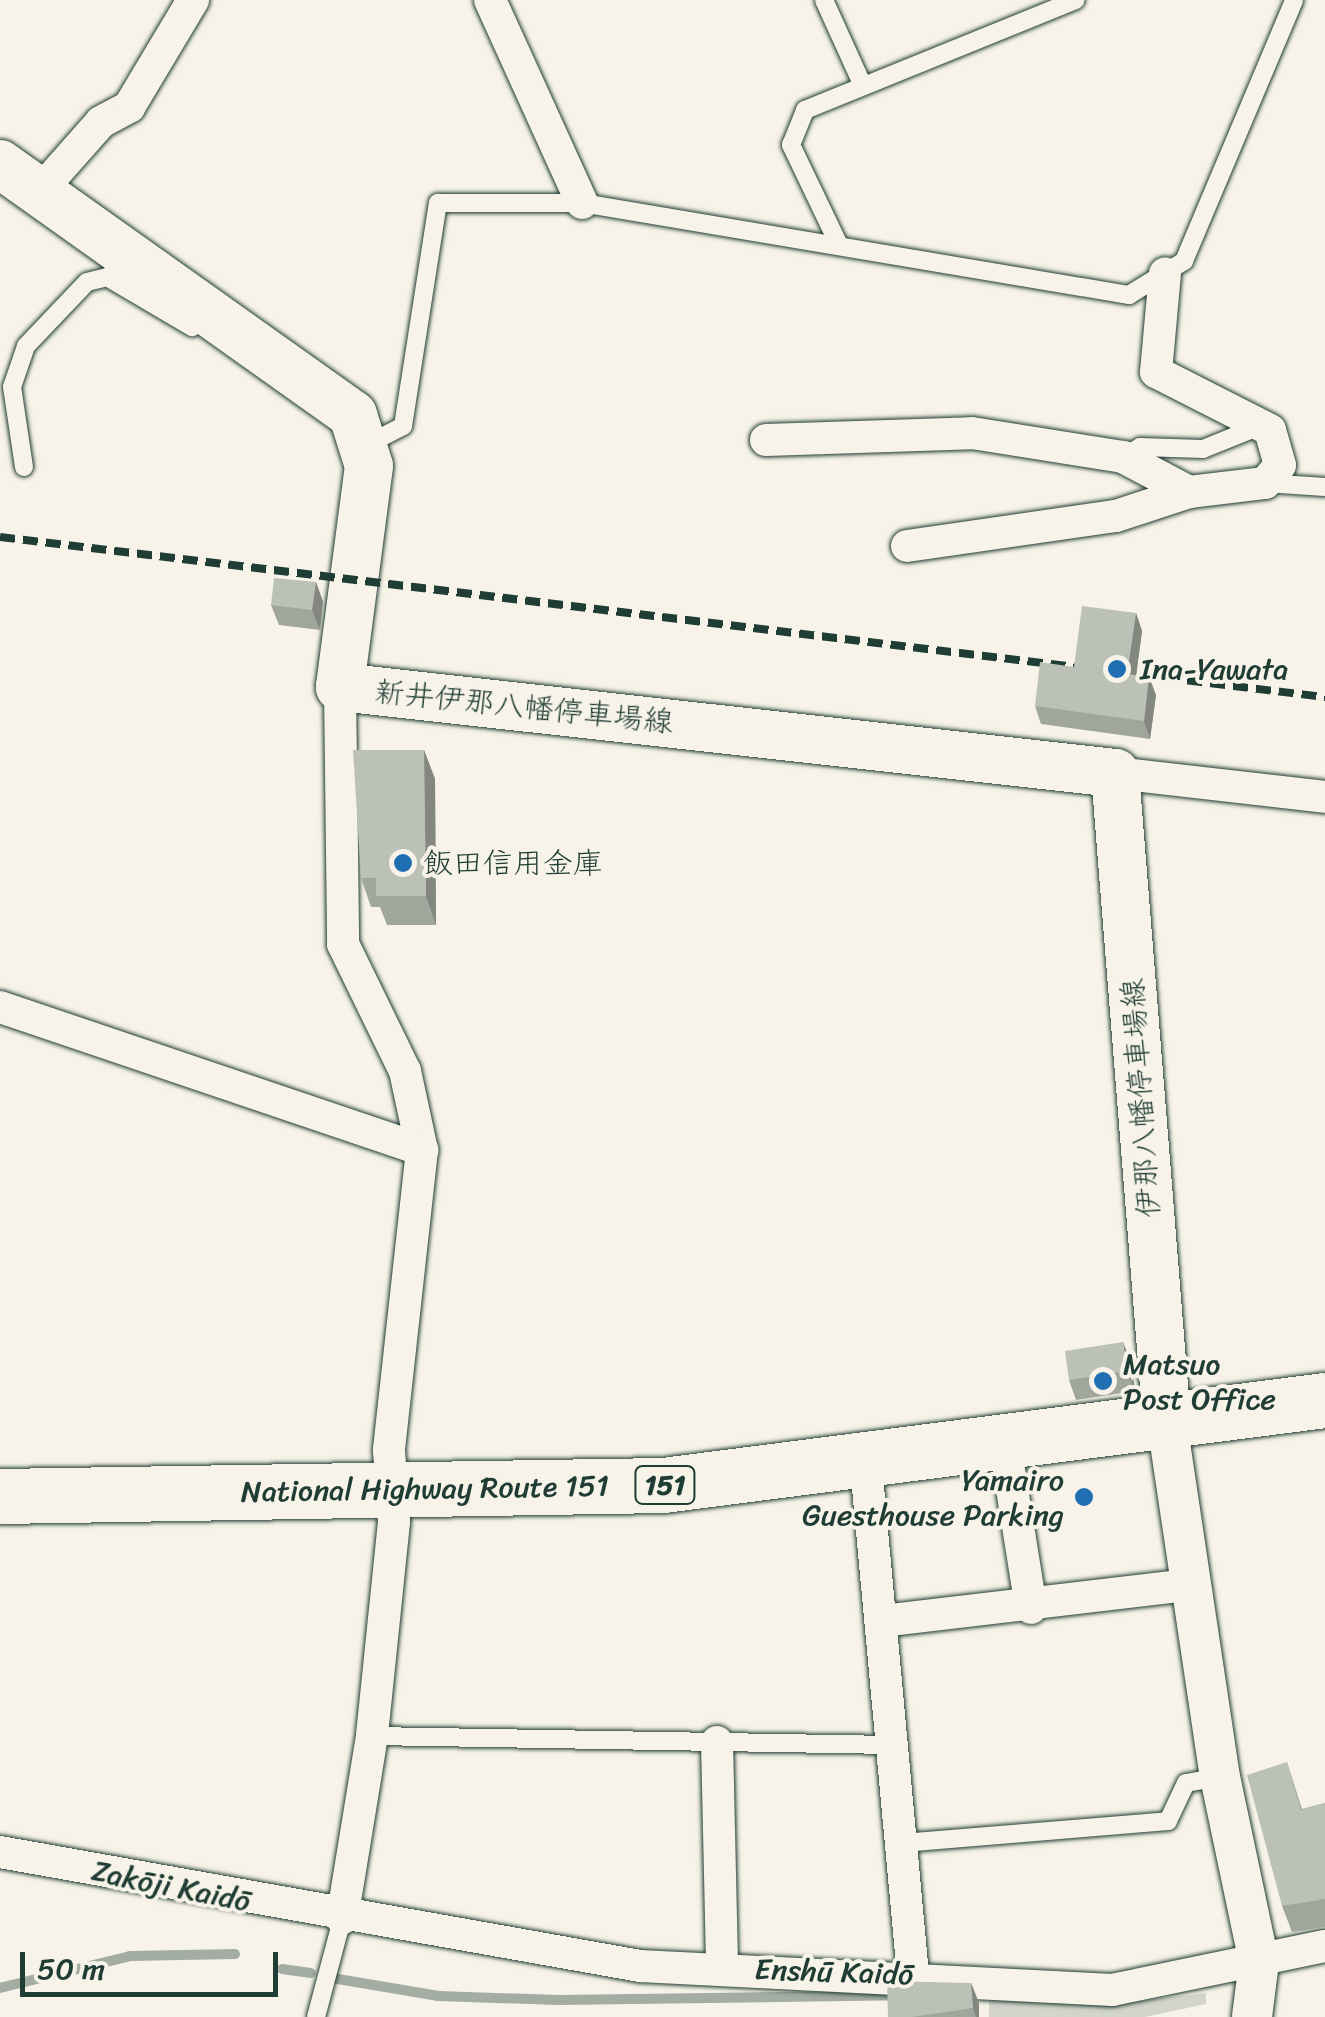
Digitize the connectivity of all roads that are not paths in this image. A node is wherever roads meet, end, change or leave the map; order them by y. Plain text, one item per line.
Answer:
1 (193, 0) edge
2 (490, 0) edge
3 (824, 0) edge
4 (1076, 0) edge
5 (1294, 0) edge
6 (863, 86) junction
7 (0, 164) edge
8 (40, 191) junction
9 (582, 202) junction
10 (838, 242) junction
11 (1165, 273) junction
12 (251, 339) junction
13 (1262, 425) junction
14 (766, 440) dead end
15 (368, 444) junction
16 (1122, 457) junction
17 (24, 467) dead end
18 (1265, 483) junction
19 (1325, 487) edge
20 (1189, 492) junction
21 (908, 546) dead end
22 (340, 686) junction
23 (1116, 773) junction
24 (1325, 797) edge
25 (0, 1008) edge
26 (422, 1150) junction
27 (1325, 1400) edge
28 (1167, 1423) junction
29 (1005, 1445) junction
30 (866, 1466) junction
31 (394, 1489) junction
32 (0, 1496) edge
33 (1190, 1585) junction
34 (1030, 1608) junction
35 (882, 1621) junction
36 (372, 1736) junction
37 (717, 1742) junction
38 (893, 1744) junction
39 (1220, 1777) junction
40 (902, 1842) junction
41 (0, 1852) edge
42 (342, 1919) junction
43 (1325, 1946) edge
44 (1259, 1962) junction
45 (722, 1968) junction
46 (913, 1975) junction
47 (316, 2017) edge
48 (1252, 2017) edge

1 - 8 street
2 - 9 street
3 - 6 lane
4 - 6 lane
5 - 11 lane
6 - 10 lane
7 - 8 main road
8 - 12 main road
9 - 10 lane
9 - 15 lane
10 - 11 lane
11 - 13 street
12 - 15 main road
12 - 17 lane
13 - 16 lane
13 - 18 street
14 - 16 street
15 - 22 main road, 新井伊那八幡停車場線
16 - 20 street
18 - 19 lane
18 - 20 street
20 - 21 street
22 - 23 main road, 新井伊那八幡停車場線
22 - 26 street
23 - 24 street
23 - 28 main road, 伊那八幡停車場線
25 - 26 street
26 - 31 street
27 - 28 highway, National Highway Route 151 / 151
28 - 29 highway, National Highway Route 151 / 151
28 - 33 street
29 - 30 highway, National Highway Route 151 / 151
29 - 34 street
30 - 31 highway, National Highway Route 151 / 151
30 - 35 street
31 - 32 highway, National Highway Route 151 / 151
31 - 36 street
33 - 34 street
33 - 39 street
34 - 35 street
35 - 38 street
36 - 37 lane
36 - 42 street
37 - 38 lane
37 - 45 street
38 - 40 street
39 - 40 lane
39 - 44 street
40 - 46 street
41 - 42 street, Zakōji Kaidō
42 - 45 street, Enshū Kaidō
42 - 47 lane
43 - 44 street, Enshū Kaidō
44 - 46 street, Enshū Kaidō
44 - 48 street
45 - 46 street, Enshū Kaidō

